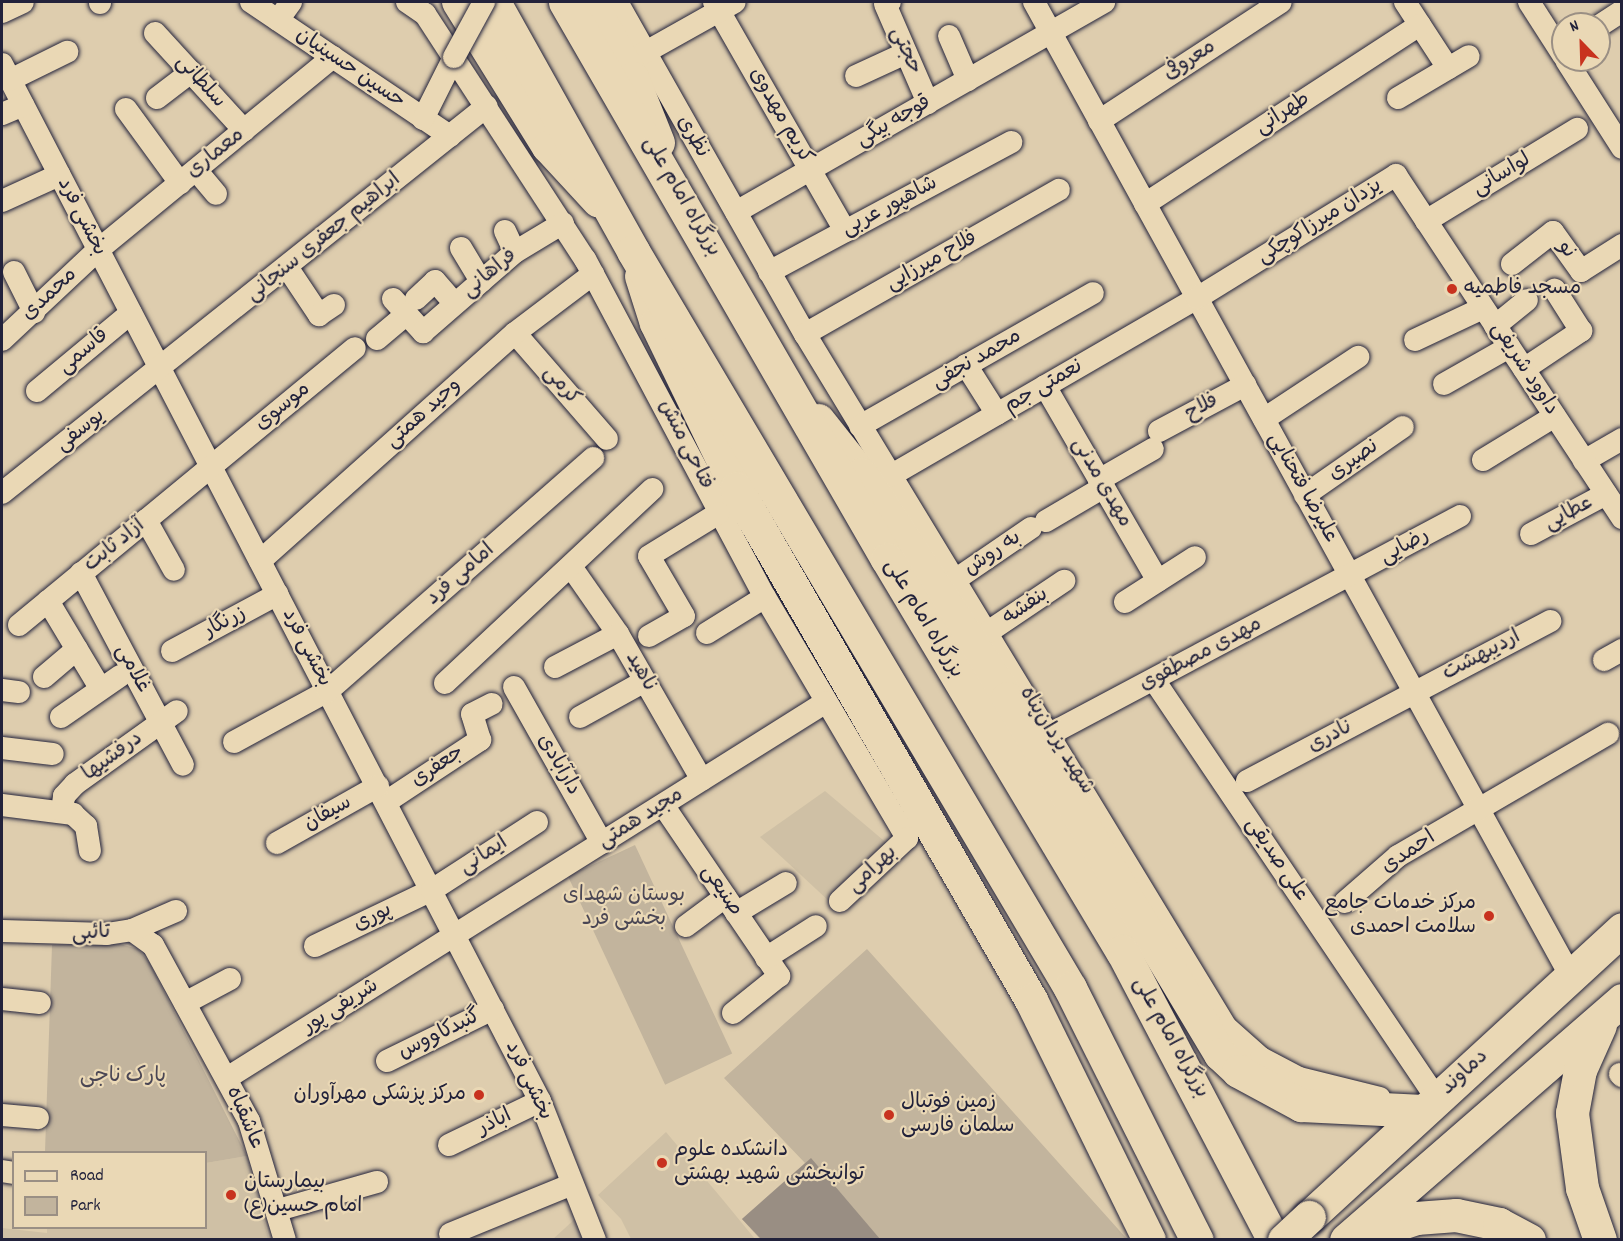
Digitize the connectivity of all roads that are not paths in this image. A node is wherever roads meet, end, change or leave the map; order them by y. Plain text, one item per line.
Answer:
1 (23, 2) edge
2 (251, 2) edge
3 (458, 2) edge
4 (484, 2) edge
5 (494, 2) edge
6 (565, 2) edge
7 (591, 2) edge
8 (617, 2) edge
9 (890, 2) edge
10 (1034, 2) edge
11 (1104, 2) edge
12 (1281, 2) edge
13 (1405, 2) edge
14 (1530, 2) edge
15 (723, 4) edge
16 (416, 8) edge
17 (284, 10) edge
18 (2, 12) edge
19 (1420, 25) junction
20 (1051, 32) junction
21 (155, 33) dead end
22 (949, 36) dead end
23 (1551, 36) edge
24 (67, 52) dead end
25 (644, 53) junction
26 (906, 53) junction
27 (1470, 56) dead end
28 (333, 57) junction
29 (453, 57) junction
30 (1448, 68) junction
31 (6, 72) edge
32 (190, 72) junction
33 (1574, 72) edge
34 (856, 76) dead end
35 (968, 80) junction
36 (157, 98) dead end
37 (1398, 98) dead end
38 (928, 103) junction
39 (23, 105) junction
40 (487, 106) junction
41 (126, 109) dead end
42 (2, 114) edge
43 (423, 119) junction
44 (1099, 121) junction
45 (1577, 129) dead end
46 (244, 130) junction
47 (450, 136) junction
48 (1011, 142) dead end
49 (1622, 147) edge
50 (811, 170) junction
51 (59, 175) junction
52 (188, 176) junction
53 (674, 183) junction
54 (1059, 190) dead end
55 (216, 194) dead end
56 (2, 201) edge
57 (1145, 204) junction
58 (736, 212) junction
59 (617, 221) junction
60 (1426, 221) junction
61 (563, 223) junction
62 (506, 231) dead end
63 (845, 231) junction
64 (1622, 245) edge
65 (461, 248) dead end
66 (98, 250) junction
67 (633, 251) junction
68 (515, 252) junction
69 (1512, 264) dead end
70 (287, 267) junction
71 (14, 272) dead end
72 (769, 272) junction
73 (593, 274) junction
74 (481, 281) junction
75 (1555, 290) dead end
76 (1094, 293) dead end
77 (1197, 298) junction
78 (1527, 300) dead end
79 (405, 304) junction
80 (454, 304) junction
81 (334, 305) dead end
82 (1483, 308) junction
83 (34, 312) junction
84 (131, 313) junction
85 (1495, 326) junction
86 (515, 333) junction
87 (804, 334) junction
88 (377, 339) dead end
89 (2, 340) edge
90 (1415, 340) dead end
91 (1509, 347) junction
92 (355, 348) dead end
93 (1358, 357) dead end
94 (966, 365) junction
95 (160, 369) junction
96 (1524, 369) junction
97 (785, 377) junction
98 (1444, 384) dead end
99 (1245, 385) junction
100 (1045, 386) junction
101 (37, 391) dead end
102 (997, 414) junction
103 (1555, 416) junction
104 (1263, 419) junction
105 (860, 426) junction
106 (1403, 427) dead end
107 (607, 439) dead end
108 (1622, 439) edge
109 (593, 458) dead end
110 (1483, 460) dead end
111 (1584, 461) junction
112 (212, 466) junction
113 (890, 476) junction
114 (1101, 484) junction
115 (652, 489) dead end
116 (2, 493) edge
117 (1606, 494) junction
118 (1305, 495) junction
119 (719, 513) junction
120 (1460, 516) dead end
121 (1622, 518) edge
122 (146, 520) junction
123 (1531, 534) dead end
124 (1195, 557) dead end
125 (260, 561) junction
126 (572, 568) junction
127 (174, 570) dead end
128 (81, 573) junction
129 (1351, 577) junction
130 (955, 580) junction
131 (1158, 580) junction
132 (1064, 581) dead end
133 (278, 594) junction
134 (765, 597) junction
135 (48, 600) junction
136 (1125, 602) dead end
137 (1550, 621) dead end
138 (19, 625) dead end
139 (988, 632) junction
140 (707, 633) dead end
141 (618, 634) junction
142 (649, 636) dead end
143 (77, 649) junction
144 (172, 651) dead end
145 (555, 667) dead end
146 (120, 676) dead end
147 (45, 677) dead end
148 (1154, 680) junction
149 (645, 681) junction
150 (445, 683) dead end
151 (514, 687) dead end
152 (100, 688) junction
153 (328, 691) junction
154 (1414, 692) junction
155 (826, 702) junction
156 (492, 704) dead end
157 (61, 717) dead end
158 (169, 717) junction
159 (580, 717) dead end
160 (1052, 733) junction
161 (1608, 734) dead end
162 (234, 742) dead end
163 (2, 748) edge
164 (53, 754) dead end
165 (183, 765) dead end
166 (702, 780) junction
167 (1247, 781) dead end
168 (382, 794) junction
169 (2, 805) edge
170 (663, 805) junction
171 (1478, 809) junction
172 (62, 811) junction
173 (537, 822) dead end
174 (907, 838) joint
175 (277, 843) dead end
176 (602, 843) junction
177 (90, 851) dead end
178 (786, 883) dead end
179 (432, 890) junction
180 (840, 901) dead end
181 (1345, 902) dead end
182 (731, 905) junction
183 (176, 910) dead end
184 (686, 926) dead end
185 (816, 927) dead end
186 (1622, 929) edge
187 (132, 930) junction
188 (2, 931) edge
189 (455, 936) junction
190 (315, 946) dead end
191 (773, 967) junction
192 (1570, 975) junction
193 (230, 979) dead end
194 (2, 999) edge
195 (40, 1003) dead end
196 (185, 1003) junction
197 (1613, 1007) edge
198 (493, 1009) junction
199 (733, 1013) dead end
200 (387, 1061) dead end
201 (227, 1078) junction
202 (540, 1101) junction
203 (1430, 1105) junction
204 (2, 1115) edge
205 (38, 1119) dead end
206 (449, 1145) dead end
207 (376, 1182) dead end
208 (570, 1185) junction
209 (278, 1210) junction
210 (1269, 1226) edge
211 (450, 1234) dead end
212 (285, 1239) edge
213 (595, 1239) edge
214 (1149, 1239) edge
215 (1197, 1239) edge
216 (1285, 1239) edge
217 (1346, 1239) edge
218 (1352, 1239) edge
219 (1529, 1239) edge
220 (1600, 1239) edge

1 - 18 street
2 - 17 street, حسین حسینیان
3 - 59 main road
4 - 29 street, bridge
5 - 59 main road
6 - 53 main road, بزرگراه امام علی
7 - 53 main road
8 - 25 street, نظری
9 - 26 street, حجتی
10 - 20 street, علیرضا فتحنایی
11 - 20 street, قوجه بیگی
12 - 44 street, معروفی
13 - 19 street
14 - 23 street
15 - 25 street
15 - 50 street, کریم مهدوی
16 - 29 street, فتاحی منش
17 - 28 street, حسین حسینیان
19 - 30 street
19 - 57 street, طهرانی
20 - 35 street, قوجه بیگی
20 - 44 street, علیرضا فتحنایی
21 - 32 street, سلطانی
22 - 35 street
24 - 31 street
25 - 58 street, نظری
26 - 34 street
26 - 38 street, حجتی
27 - 30 street
28 - 43 street, حسین حسینیان
28 - 46 street, معماری
29 - 40 street, فتاحی منش
29 - 43 street
30 - 37 street
31 - 39 street, بخشی فرد
32 - 36 street
32 - 46 street, سلطانی
33 - 49 street
35 - 38 street, قوجه بیگی
38 - 50 street, قوجه بیگی
39 - 42 street
39 - 51 street, بخشی فرد
40 - 47 street, ابراهیم جعفری سنجانی
40 - 61 street, فتاحی منش
41 - 52 street
43 - 47 street, حسین حسینیان
44 - 57 street, علیرضا فتحنایی
45 - 60 street, لواسانی
46 - 52 street, معماری
47 - 70 street, ابراهیم جعفری سنجانی
48 - 63 street, شاهپور عربی
50 - 58 street, قوجه بیگی
50 - 63 street, کریم مهدوی
51 - 56 street
51 - 66 street, بخشی فرد
52 - 55 street
52 - 66 street, معماری
53 - 97 main road, بزرگراه امام علی
54 - 87 street, فلاح میرزایی
57 - 77 street, علیرضا فتحنایی
58 - 72 street, نظری
59 - 67 main road
60 - 77 street, یزدان میرزاکوچکی
60 - 82 street, داوود شریفی
61 - 68 street, فراهانی
61 - 73 street, فتاحی منش
62 - 68 street
63 - 72 street, شاهپور عربی
64 - 69 street, نو
65 - 74 street
66 - 83 street, محمدی
66 - 84 street, بخشی فرد
67 - 214 main road
67 - 215 main road
68 - 74 street, فراهانی
70 - 81 street
70 - 95 street, ابراهیم جعفری سنجانی
71 - 83 street
72 - 87 street, شهید یزدان‌پناه
73 - 86 street, وحید همتی
73 - 119 street, فتاحی منش
74 - 80 street, فراهانی
75 - 96 street
76 - 94 street, محمد نجفی
77 - 99 street, علیرضا فتحنایی
77 - 100 street, نعمتی جم
78 - 85 street
79 - 80 street
79 - 80 street, فراهانی
79 - 88 street
82 - 85 street, داوود شریفی
82 - 90 street
83 - 89 street, محمدی
84 - 95 street, بخشی فرد
84 - 101 street, قاسمی
85 - 91 street, داوود شریفی
86 - 107 street, کرمی
86 - 125 street, وحید همتی
87 - 105 street, شهید یزدان‌پناه
91 - 96 street, داوود شریفی
91 - 98 street
92 - 112 street, موسوی
93 - 104 street
94 - 102 street
94 - 105 street, محمد نجفی
95 - 112 street, بخشی فرد
95 - 116 street, یوسفی
96 - 103 street, داوود شریفی
97 - 203 main road
97 - 210 main road, بزرگراه امام علی
99 - 104 street, علیرضا فتحنایی
99 - 114 street, فلاح
100 - 102 street, نعمتی جم
100 - 114 street, مهدی مدنی
102 - 113 street, نعمتی جم
103 - 110 street
103 - 111 street, داوود شریفی
104 - 118 street, علیرضا فتحنایی
105 - 113 street, شهید یزدان‌پناه
106 - 118 street, نصیری
108 - 111 street
109 - 153 street, امامی فرد
111 - 117 street, داوود شریفی
112 - 122 street, آزاد ثابت
112 - 125 street, بخشی فرد
113 - 130 street, شهید یزدان‌پناه
114 - 130 street, به روش
114 - 131 street, مهدی مدنی
115 - 126 street
117 - 121 street, داوود شریفی
117 - 123 street, عطایی
118 - 129 street, علیرضا فتحنایی
119 - 134 street, فتاحی منش
119 - 142 street
120 - 129 street, رضایی
122 - 127 street
122 - 128 street, آزاد ثابت
124 - 131 street
125 - 133 street, بخشی فرد
126 - 141 street, ناهید
126 - 150 street
128 - 135 street, آزاد ثابت
128 - 158 street, غلامی
129 - 148 street, مهدی مصطفوی
129 - 154 street, علیرضا فتحنایی
130 - 139 street, شهید یزدان‌پناه
131 - 136 street
132 - 139 street, بنفشه
133 - 144 street, زرنگار
133 - 153 street, بخشی فرد
134 - 140 street
134 - 155 street, فتاحی منش
135 - 138 street, آزاد ثابت
135 - 143 street
137 - 154 street, اردیبهشت
139 - 160 street, شهید یزدان‌پناه
141 - 145 street
141 - 149 street, ناهید
143 - 147 street
143 - 152 street
146 - 152 street
148 - 160 street, مهدی مصطفوی
148 - 203 street, علی صدیقی
149 - 159 street
149 - 166 street, ناهید
151 - 176 street, دارآبادی
152 - 157 street
153 - 162 street, امامی فرد
153 - 168 street, بخشی فرد
154 - 167 street, نادری
154 - 171 street, علیرضا فتحنایی
155 - 166 street, مجید همتی
155 - 174 street, فتاحی منش
156 - 168 street, جعفری
158 - 165 street, غلامی
158 - 172 street, درفشیها
160 - 203 street, شهید یزدان‌پناه
161 - 171 street, احمدی
163 - 164 street, درفشیها
166 - 170 street, مجید همتی
168 - 175 street, سیفان
168 - 179 street, بخشی فرد
169 - 172 street
170 - 176 street, مجید همتی
170 - 182 street, صنیعی
171 - 181 street, احمدی
171 - 192 street, علیرضا فتحنایی
172 - 177 street
173 - 179 street, ایمانی
174 - 180 street, بهرامی
176 - 189 street, مجید همتی
178 - 182 street
179 - 189 street, بخشی فرد
179 - 190 street, پوری
182 - 184 street
182 - 191 street, صنیعی
183 - 187 street, تائبی
185 - 191 street
186 - 192 main road, دماوند
187 - 188 street, تائبی
187 - 196 street, عاشقباه
189 - 198 street, بخشی فرد
189 - 201 street, شریفی پور
191 - 199 street
192 - 203 main road, دماوند
193 - 196 street
194 - 195 street
196 - 201 street, عاشقباه
197 - 217 main road
197 - 220 main road
198 - 200 street, گنبدکاووس
198 - 202 street, بخشی فرد
201 - 209 street, عاشقباه
202 - 206 street, اباذر
202 - 208 street, بخشی فرد
203 - 216 main road, دماوند, bridge
204 - 205 street
207 - 209 street
208 - 211 street
208 - 213 street, بخشی فرد
209 - 212 street, عاشقباه
210 - 216 main road
218 - 219 main road

